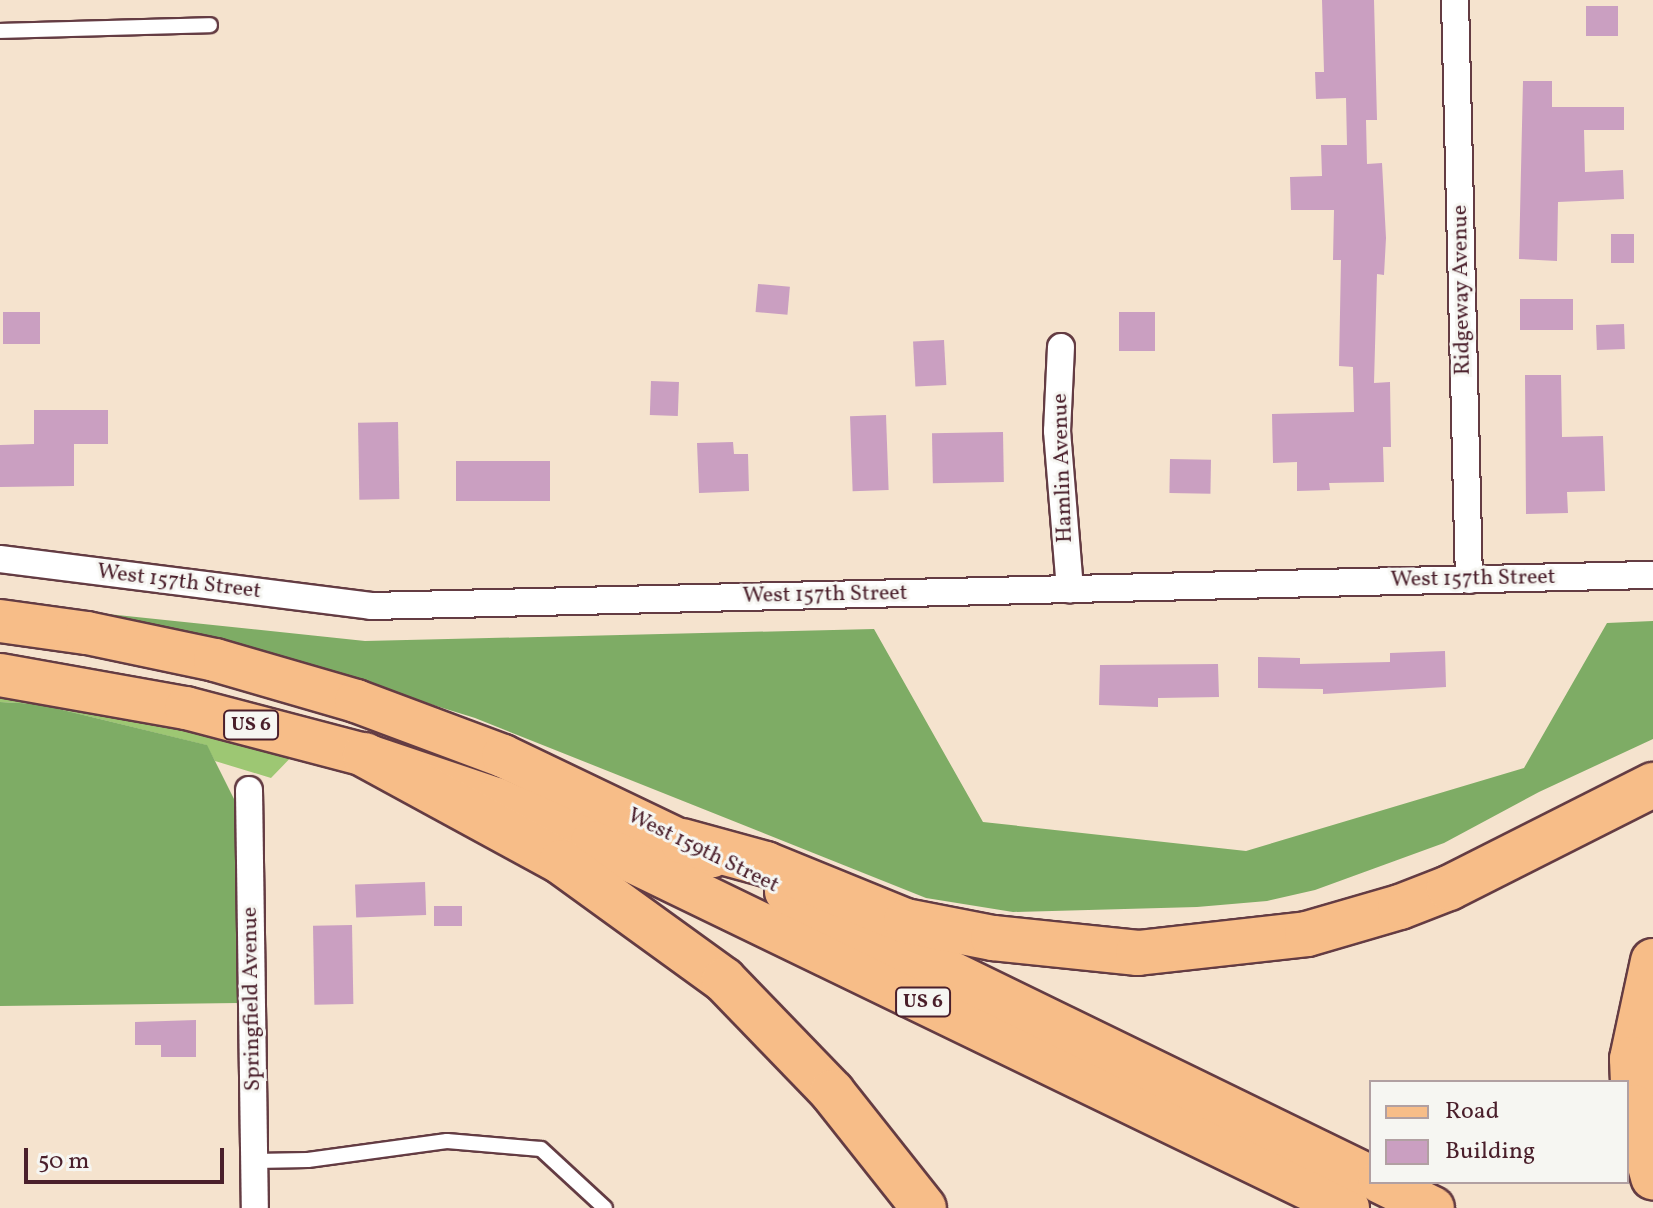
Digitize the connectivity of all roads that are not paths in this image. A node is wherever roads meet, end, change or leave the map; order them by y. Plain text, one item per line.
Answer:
1 (1455, 0) edge
2 (210, 25) dead end
3 (0, 31) edge
4 (1061, 347) dead end
5 (0, 559) edge
6 (1653, 575) edge
7 (1469, 580) junction
8 (1070, 589) junction
9 (0, 621) edge
10 (0, 675) edge
11 (365, 755) junction
12 (1653, 785) edge
13 (249, 790) dead end
14 (682, 841) junction
15 (1653, 961) edge
16 (255, 1161) junction
17 (1369, 1176) edge
18 (1653, 1177) edge
19 (1384, 1184) edge
20 (255, 1208) edge
21 (605, 1208) edge
22 (924, 1208) edge
23 (1348, 1208) edge
24 (1433, 1208) edge

1 - 7 street, Ridgeway Avenue
2 - 3 lane
4 - 8 street, Hamlin Avenue
5 - 8 street, West 157th Street
6 - 7 street, West 157th Street
7 - 8 street, West 157th Street
9 - 14 main road, West 159th Street / US 6
10 - 11 main road, West 159th Street / US 6
11 - 22 highway
11 - 23 main road, West 159th Street / US 6
12 - 14 highway
13 - 16 street, Springfield Avenue
14 - 17 main road, West 159th Street / US 6
15 - 18 highway
16 - 20 street, Springfield Avenue
16 - 21 lane
19 - 24 main road

